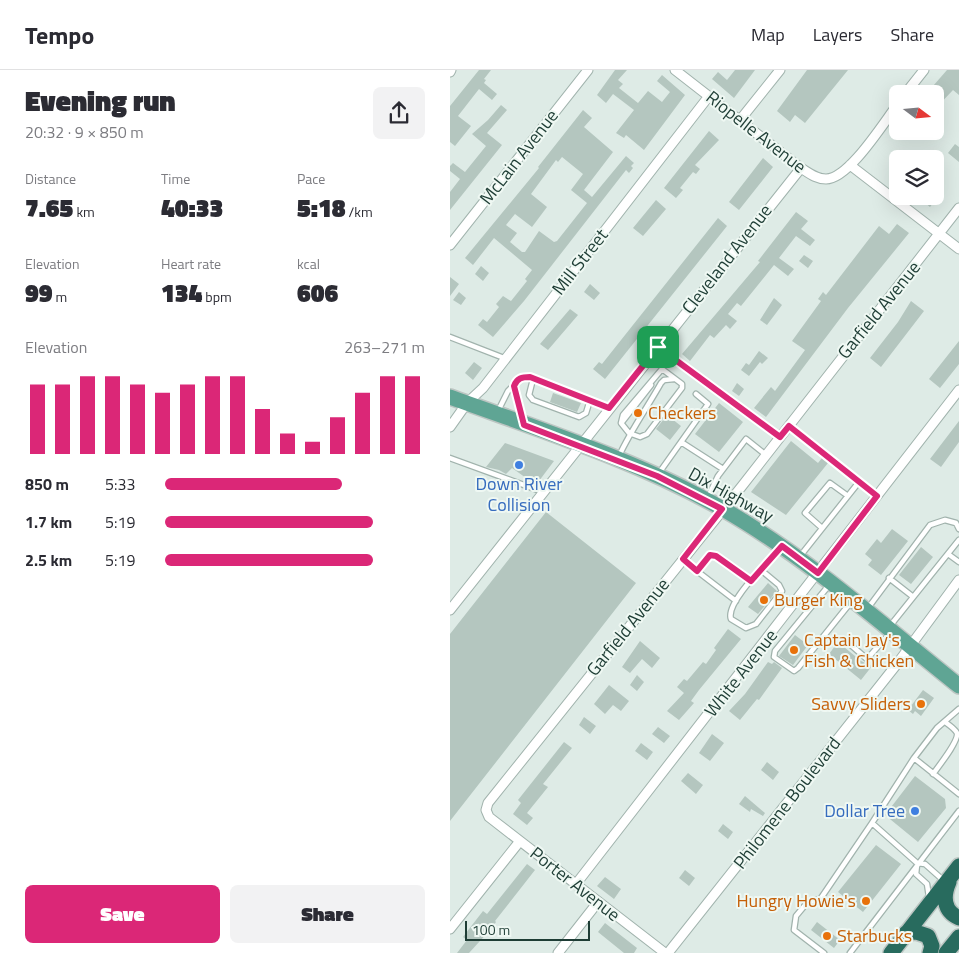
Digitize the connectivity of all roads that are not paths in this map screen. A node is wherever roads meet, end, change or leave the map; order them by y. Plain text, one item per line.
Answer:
1 (588, 70) edge
2 (675, 70) edge
3 (780, 70) edge
4 (924, 70) edge
5 (912, 85) edge
6 (709, 96) junction
7 (889, 115) edge
8 (740, 120) junction
9 (850, 165) junction
10 (801, 168) junction
11 (959, 208) edge
12 (940, 234) junction
13 (450, 245) edge
14 (959, 249) edge
15 (450, 337) edge
16 (658, 347) junction
17 (504, 358) junction
18 (533, 379) junction
19 (676, 379) junction
20 (514, 386) junction
21 (959, 390) edge
22 (696, 394) dead end
23 (450, 397) edge
24 (590, 400) junction
25 (467, 403) junction
26 (609, 408) junction
27 (496, 414) junction
28 (524, 425) junction
29 (789, 426) junction
30 (450, 427) edge
31 (629, 433) junction
32 (780, 437) junction
33 (681, 442) junction
34 (580, 445) junction
35 (766, 455) junction
36 (450, 458) edge
37 (618, 460) junction
38 (723, 469) junction
39 (657, 476) junction
40 (859, 482) junction
41 (542, 492) junction
42 (848, 496) junction
43 (877, 496) junction
44 (706, 500) junction
45 (722, 509) junction
46 (822, 528) junction
47 (959, 529) edge
48 (959, 540) edge
49 (782, 546) junction
50 (948, 554) junction
51 (798, 558) junction
52 (683, 559) junction
53 (959, 562) edge
54 (761, 570) junction
55 (697, 571) junction
56 (818, 573) junction
57 (889, 578) junction
58 (959, 580) edge
59 (751, 581) junction
60 (830, 583) junction
61 (912, 596) junction
62 (852, 600) junction
63 (736, 601) junction
64 (450, 610) edge
65 (866, 611) junction
66 (889, 630) junction
67 (844, 639) dead end
68 (910, 647) junction
69 (959, 686) edge
70 (959, 709) edge
71 (946, 722) junction
72 (914, 758) junction
73 (933, 774) junction
74 (959, 794) edge
75 (487, 812) joint
76 (959, 812) edge
77 (872, 823) junction
78 (520, 841) junction
79 (917, 863) junction
80 (952, 875) edge
81 (576, 884) junction
82 (598, 902) junction
83 (928, 905) junction
84 (959, 918) edge
85 (450, 929) edge
86 (906, 933) junction
87 (959, 937) edge
88 (558, 953) edge
89 (667, 953) edge
90 (824, 953) edge
91 (850, 953) edge
92 (890, 953) edge
93 (930, 953) edge
94 (946, 953) edge

1 - 13 street, McLain Avenue
2 - 6 street, Riopelle Avenue
3 - 8 street
4 - 5 street
6 - 8 street, Riopelle Avenue
6 - 17 street, Mill Street
7 - 9 street
8 - 10 street, Riopelle Avenue
9 - 10 street, Riopelle Avenue
9 - 12 street
10 - 16 street, Cleveland Avenue
11 - 12 street, Garfield Avenue
12 - 14 street
12 - 29 street, Garfield Avenue
15 - 17 lane
16 - 26 street, Cleveland Avenue
16 - 32 lane
17 - 25 street, Mill Street
18 - 20 lane
18 - 24 lane
18 - 24 lane
19 - 31 lane
19 - 31 lane
19 - 31 lane
20 - 27 lane
20 - 28 lane
21 - 43 street, White Avenue
22 - 33 lane
23 - 25 main road, Dix Highway
24 - 26 lane
25 - 27 main road, Dix Highway
25 - 30 street, Mill Street
26 - 34 street, Cleveland Avenue
27 - 28 main road, Dix Highway
28 - 34 main road, Dix Highway
29 - 32 street, Garfield Avenue
29 - 40 lane
31 - 37 lane
32 - 35 street, Garfield Avenue
33 - 38 lane
33 - 39 lane
34 - 37 main road, Dix Highway
34 - 41 street, Cleveland Avenue
35 - 38 lane
35 - 45 street, Garfield Avenue
36 - 41 lane
37 - 39 main road, Dix Highway
38 - 44 lane
39 - 44 main road, Dix Highway
40 - 42 lane
40 - 43 lane
41 - 64 street, Cleveland Avenue
42 - 46 lane
42 - 46 lane
43 - 56 street, White Avenue
44 - 45 main road, Dix Highway
45 - 49 main road, Dix Highway
45 - 52 street, Garfield Avenue
46 - 51 lane
47 - 57 lane
48 - 50 lane
49 - 51 main road, Dix Highway
49 - 54 lane
50 - 53 lane
50 - 61 lane
51 - 56 main road, Dix Highway
52 - 55 lane
52 - 75 street, Garfield Avenue
54 - 59 lane
54 - 63 lane
55 - 59 lane
55 - 63 lane
56 - 60 main road, Dix Highway
56 - 81 street, White Avenue
57 - 61 lane
57 - 65 lane
58 - 68 street, Philomene Boulevard
59 - 63 lane
60 - 62 main road, Dix Highway
60 - 62 lane
61 - 66 lane
62 - 65 main road, Dix Highway
65 - 66 main road, Dix Highway
66 - 67 lane
66 - 68 main road, Dix Highway
68 - 69 main road, Dix Highway
68 - 89 street, Philomene Boulevard
70 - 71 lane
71 - 72 lane
71 - 73 lane
72 - 73 lane
72 - 77 lane
73 - 74 lane
75 - 78 street, Porter Avenue
76 - 79 lane
77 - 79 lane
77 - 90 lane
78 - 81 street, Porter Avenue
78 - 85 street
79 - 80 lane
79 - 83 lane
79 - 91 lane
80 - 83 highway
80 - 84 highway
81 - 82 street, Porter Avenue
82 - 88 street
82 - 89 street, Porter Avenue
83 - 86 highway
86 - 92 highway
86 - 93 highway
87 - 94 highway

